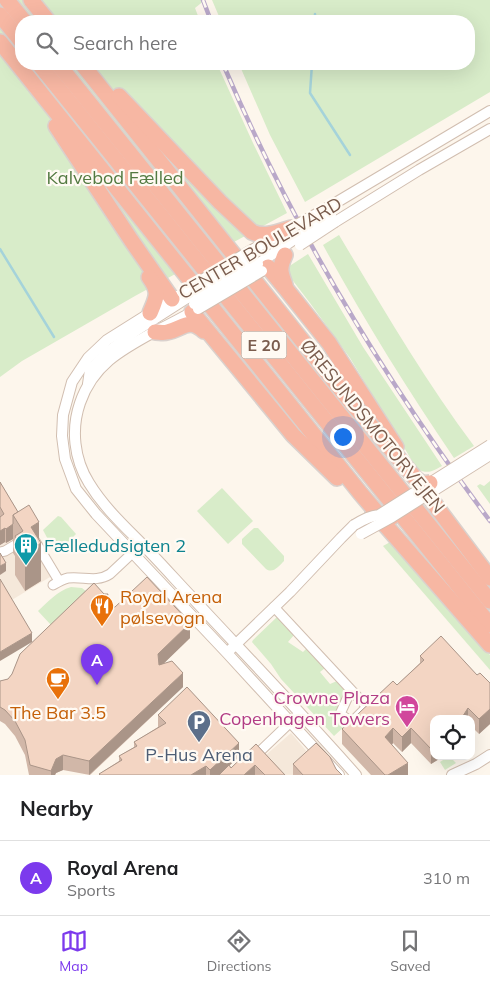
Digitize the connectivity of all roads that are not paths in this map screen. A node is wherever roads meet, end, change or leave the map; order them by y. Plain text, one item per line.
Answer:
1 (7, 0) edge
2 (32, 1) edge
3 (0, 15) edge
4 (19, 15) edge
5 (44, 15) edge
6 (15, 34) edge
7 (0, 43) edge
8 (15, 62) edge
9 (15, 65) edge
10 (18, 70) edge
11 (22, 70) edge
12 (44, 70) edge
13 (63, 70) edge
14 (87, 70) edge
15 (95, 70) edge
16 (490, 112) edge
17 (490, 129) edge
18 (98, 190) junction
19 (220, 202) junction
20 (331, 215) junction
21 (296, 237) junction
22 (252, 251) junction
23 (285, 255) junction
24 (263, 266) junction
25 (286, 288) junction
26 (186, 303) junction
27 (150, 312) junction
28 (155, 332) junction
29 (218, 345) junction
30 (87, 387) junction
31 (63, 415) junction
32 (76, 417) junction
33 (490, 445) edge
34 (490, 455) edge
35 (430, 483) junction
36 (386, 516) junction
37 (142, 544) junction
38 (0, 552) edge
39 (132, 553) junction
40 (324, 556) junction
41 (490, 578) edge
42 (490, 601) edge
43 (274, 607) junction
44 (490, 625) edge
45 (236, 644) junction
46 (490, 645) edge
47 (227, 653) junction
48 (351, 690) dead end
49 (300, 713) junction
50 (291, 722) junction
51 (490, 755) edge
52 (252, 762) edge
53 (490, 762) edge
54 (339, 775) edge
55 (356, 775) edge
56 (452, 775) edge
57 (471, 775) edge

1 - 4 highway
2 - 5 highway
3 - 6 highway
7 - 8 highway
7 - 9 highway
10 - 18 highway
11 - 36 highway
12 - 44 highway, ØRESUNDSMOTORVEJEN / E 20
13 - 42 highway, ØRESUNDSMOTORVEJEN / E 20
14 - 35 highway, bridge
15 - 19 highway
16 - 20 street, CENTER BOULEVARD
17 - 20 street, CENTER BOULEVARD
18 - 26 highway
18 - 27 highway
19 - 21 highway
19 - 22 highway
20 - 21 street, CENTER BOULEVARD, bridge
20 - 21 street, CENTER BOULEVARD, bridge
21 - 22 street, CENTER BOULEVARD
21 - 23 street, CENTER BOULEVARD
21 - 24 street
22 - 24 street
22 - 26 street, CENTER BOULEVARD, bridge
23 - 24 street, CENTER BOULEVARD
23 - 25 highway
24 - 25 highway
24 - 26 street, CENTER BOULEVARD, bridge
25 - 41 highway
26 - 27 street, CENTER BOULEVARD
26 - 28 street, CENTER BOULEVARD
26 - 29 highway
26 - 30 street
27 - 31 street, CENTER BOULEVARD
28 - 29 highway
28 - 30 street, CENTER BOULEVARD
29 - 46 highway
30 - 32 street, CENTER BOULEVARD
31 - 32 street
31 - 39 street, CENTER BOULEVARD
32 - 37 street, CENTER BOULEVARD
33 - 35 street, bridge
34 - 36 street, bridge
35 - 36 street, bridge
36 - 40 street, bridge
36 - 40 street, bridge
37 - 39 street
37 - 45 street, CENTER BOULEVARD
38 - 39 street
39 - 47 street, CENTER BOULEVARD
40 - 43 street
43 - 45 street
43 - 48 street
45 - 47 street
45 - 49 street, CENTER BOULEVARD
47 - 50 street, CENTER BOULEVARD
49 - 50 street
49 - 55 street, CENTER BOULEVARD
50 - 52 street
50 - 54 street, CENTER BOULEVARD
51 - 56 street
53 - 57 street

